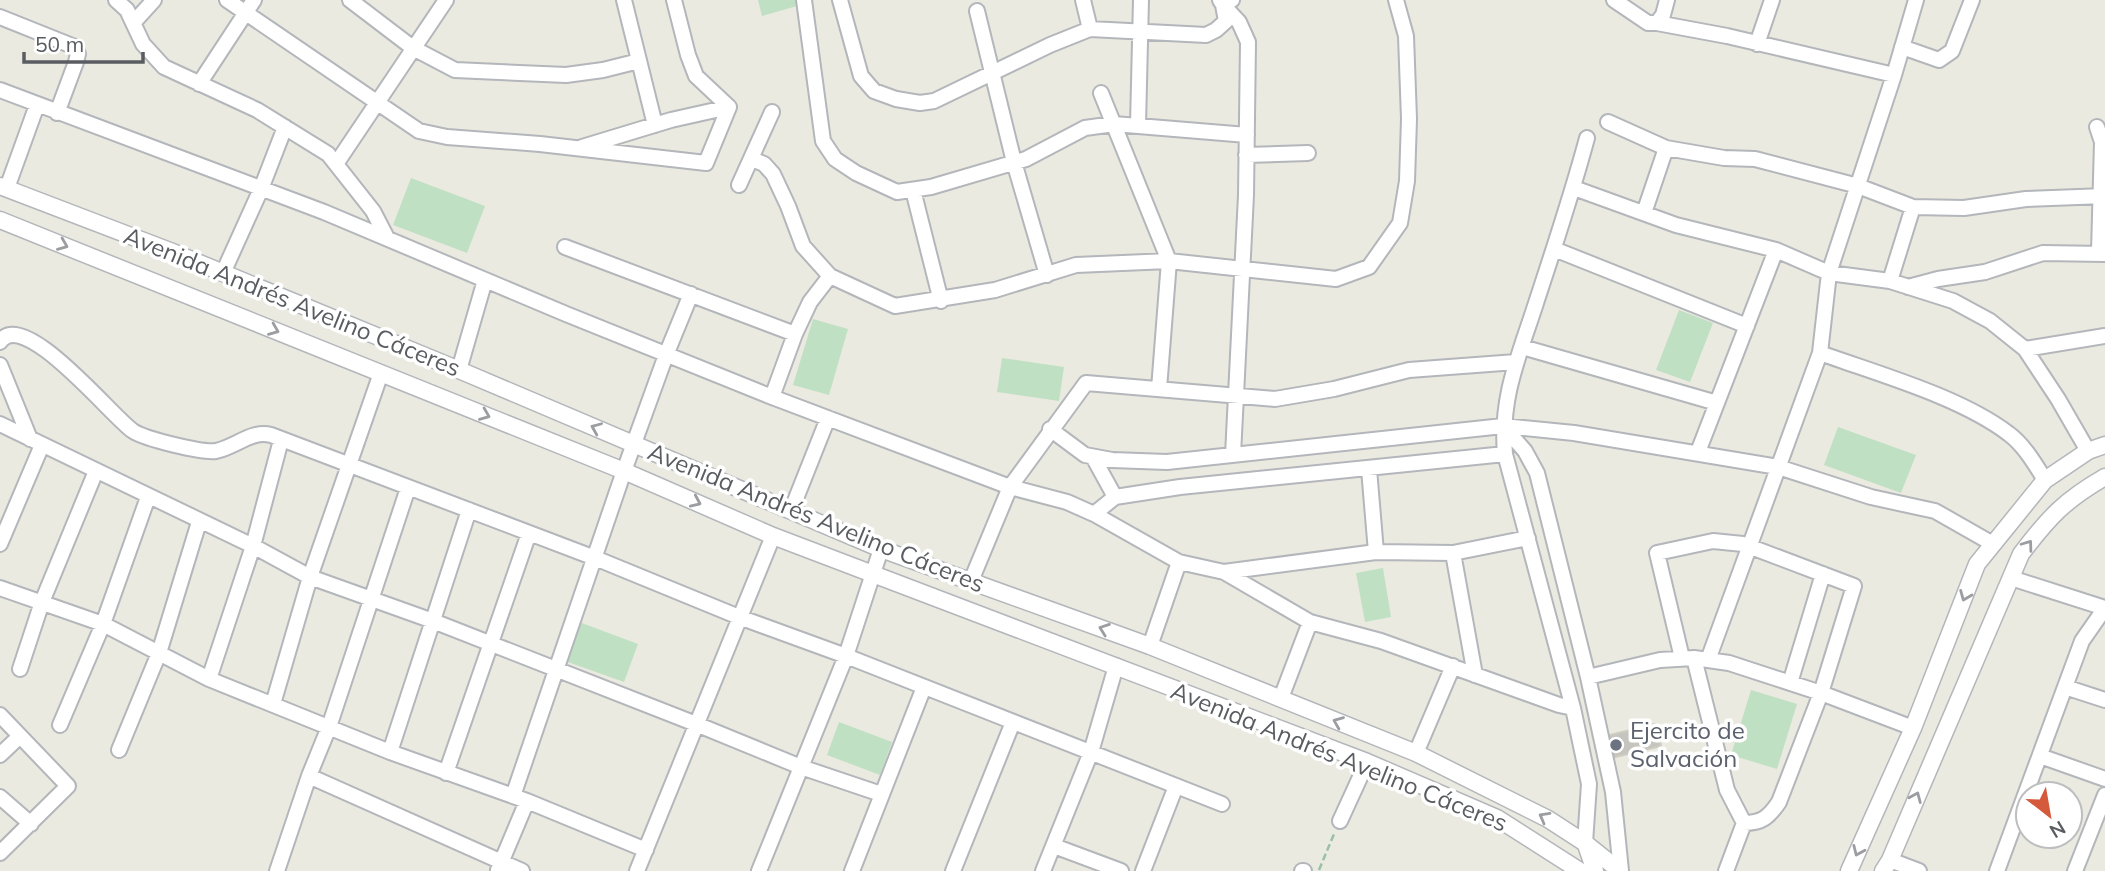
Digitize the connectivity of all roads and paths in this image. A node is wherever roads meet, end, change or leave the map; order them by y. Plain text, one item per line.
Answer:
1 (116, 0) edge
2 (154, 0) edge
3 (227, 0) edge
4 (254, 0) edge
5 (350, 0) edge
6 (446, 0) edge
7 (624, 0) edge
8 (674, 0) edge
9 (804, 0) edge
10 (840, 0) edge
11 (1083, 0) edge
12 (1141, 0) edge
13 (1396, 0) edge
14 (1614, 0) edge
15 (1667, 0) edge
16 (1772, 0) edge
17 (1972, 0) edge
18 (1225, 2) edge
19 (1913, 2) edge
20 (977, 11) dead end
21 (245, 13) junction
22 (0, 17) edge
23 (134, 22) junction
24 (1657, 23) junction
25 (1090, 29) junction
26 (1140, 31) junction
27 (1758, 44) junction
28 (1902, 47) junction
29 (413, 48) junction
30 (639, 61) junction
31 (992, 72) junction
32 (1894, 75) junction
33 (200, 84) junction
34 (0, 90) edge
35 (1101, 93) dead end
36 (376, 103) junction
37 (37, 105) junction
38 (729, 107) junction
39 (772, 112) dead end
40 (57, 113) junction
41 (1608, 122) dead end
42 (1114, 124) junction
43 (655, 125) junction
44 (1138, 125) junction
45 (285, 127) junction
46 (2097, 127) dead end
47 (1247, 135) junction
48 (1587, 138) dead end
49 (1666, 148) junction
50 (574, 149) junction
51 (1308, 153) dead end
52 (1246, 155) junction
53 (752, 159) junction
54 (1014, 162) junction
55 (336, 164) junction
56 (739, 185) dead end
57 (1858, 186) junction
58 (3, 187) edge
59 (1574, 188) junction
60 (261, 189) junction
61 (913, 190) junction
62 (2102, 196) edge
63 (1913, 207) junction
64 (1644, 213) junction
65 (0, 219) edge
66 (387, 238) junction
67 (565, 247) dead end
68 (1554, 249) junction
69 (1776, 250) junction
70 (2102, 253) edge
71 (1169, 261) junction
72 (1242, 268) junction
73 (223, 273) junction
74 (1829, 273) junction
75 (1047, 275) junction
76 (830, 276) junction
77 (485, 280) junction
78 (1890, 281) junction
79 (1908, 287) junction
80 (691, 294) junction
81 (941, 301) junction
82 (1747, 326) junction
83 (795, 334) junction
84 (2105, 336) edge
85 (0, 342) edge
86 (1522, 347) junction
87 (2025, 349) junction
88 (1821, 353) junction
89 (666, 355) junction
90 (1516, 362) junction
91 (0, 365) edge
92 (459, 370) junction
93 (381, 373) junction
94 (1159, 389) junction
95 (1235, 395) junction
96 (772, 397) junction
97 (1717, 402) junction
98 (828, 418) junction
99 (0, 424) edge
100 (1503, 426) junction
101 (1050, 429) junction
102 (281, 440) junction
103 (36, 442) junction
104 (634, 444) junction
105 (2105, 445) edge
106 (2088, 451) junction
107 (1698, 452) junction
108 (1505, 454) junction
109 (1233, 455) junction
110 (1093, 457) junction
111 (347, 465) junction
112 (1779, 467) junction
113 (1369, 469) junction
114 (96, 471) junction
115 (624, 471) junction
116 (2105, 477) edge
117 (2045, 480) junction
118 (1010, 487) junction
119 (408, 488) junction
120 (148, 496) junction
121 (1115, 497) junction
122 (468, 510) junction
123 (791, 511) junction
124 (1094, 514) junction
125 (200, 522) junction
126 (529, 533) junction
127 (773, 536) junction
128 (1528, 538) junction
129 (0, 544) edge
130 (1993, 544) junction
131 (253, 546) junction
132 (1750, 547) junction
133 (881, 550) junction
134 (1376, 552) junction
135 (1453, 553) junction
136 (595, 558) junction
137 (1179, 562) junction
138 (872, 572) junction
139 (1224, 572) junction
140 (1823, 574) junction
141 (310, 577) junction
142 (2011, 578) junction
143 (971, 581) junction
144 (0, 589) edge
145 (372, 598) junction
146 (42, 602) junction
147 (740, 617) junction
148 (433, 621) junction
149 (1310, 622) junction
150 (103, 624) junction
151 (492, 645) junction
152 (1150, 646) junction
153 (159, 653) junction
154 (846, 656) junction
155 (1695, 659) junction
156 (1116, 666) junction
157 (1453, 667) junction
158 (20, 669) dead end
159 (554, 669) junction
160 (1475, 675) junction
161 (1588, 677) junction
162 (209, 679) junction
163 (1790, 683) junction
164 (924, 687) junction
165 (2065, 687) junction
166 (1821, 693) junction
167 (1281, 698) junction
168 (2105, 700) edge
169 (273, 704) junction
170 (1573, 708) junction
171 (0, 715) edge
172 (1013, 722) junction
173 (696, 724) junction
174 (60, 725) dead end
175 (329, 727) junction
176 (1913, 728) junction
177 (20, 736) junction
178 (119, 750) dead end
179 (390, 752) junction
180 (1091, 752) junction
181 (1416, 753) junction
182 (0, 755) edge
183 (2040, 756) junction
184 (1367, 762) junction
185 (801, 767) junction
186 (446, 773) junction
187 (309, 776) junction
188 (2105, 779) edge
189 (1176, 786) junction
190 (881, 793) junction
191 (2105, 795) edge
192 (0, 797) edge
193 (520, 799) junction
194 (1223, 804) dead end
195 (1340, 821) joint
196 (1744, 823) junction
197 (31, 824) junction
198 (1585, 843) junction
199 (1054, 846) junction
200 (646, 850) junction
201 (0, 853) edge
202 (1886, 865) edge
203 (500, 867) edge
204 (277, 871) edge
205 (522, 871) edge
206 (637, 871) edge
207 (759, 871) edge
208 (852, 871) edge
209 (953, 871) edge
210 (1043, 871) edge
211 (1121, 871) edge
212 (1143, 871) edge
213 (1318, 871) edge
214 (1580, 871) edge
215 (1595, 871) edge
216 (1620, 871) edge
217 (1726, 871) edge
218 (1849, 871) edge
219 (1919, 871) edge
220 (1997, 871) edge
221 (2075, 871) edge

1 - 23 street
2 - 23 street
3 - 21 street
4 - 21 street
5 - 29 street
6 - 29 street
7 - 30 street
8 - 38 street
9 - 61 street
10 - 31 street
11 - 25 street
12 - 26 street
13 - 72 street
14 - 24 street
15 - 24 street
16 - 27 street
17 - 28 street
18 - 26 street
18 - 47 street
19 - 28 street
20 - 31 street
21 - 33 street
21 - 36 street
22 - 40 street
23 - 33 street
24 - 27 street
25 - 26 street
25 - 31 street
26 - 44 street
27 - 32 street
28 - 32 street
29 - 30 street
29 - 36 street
30 - 43 street
31 - 54 street
32 - 57 street
33 - 45 street
34 - 37 street
35 - 42 street
36 - 50 street
36 - 55 street
37 - 40 street
37 - 58 street
38 - 43 street
38 - 50 street
39 - 53 street
40 - 60 street
41 - 49 street
42 - 44 street
42 - 54 street
42 - 71 street
43 - 50 street
44 - 47 street
45 - 55 street
45 - 60 street
46 - 62 street
47 - 52 street
48 - 59 street
49 - 57 street
49 - 64 street
51 - 52 street
52 - 72 street
53 - 56 street
53 - 76 street
54 - 61 street
54 - 75 street
55 - 66 street
57 - 63 street
57 - 74 street
58 - 73 street, Avenida Andrés Avelino Cáceres
59 - 64 street
59 - 68 street
60 - 66 street
60 - 73 street
61 - 81 street
62 - 63 street
62 - 70 street
63 - 78 street
64 - 69 street
65 -> 93 street, Avenida Andrés Avelino Cáceres
66 - 77 street
67 - 80 street
68 - 82 street
68 - 86 street
69 - 74 street
69 - 82 street
70 - 79 street
71 - 72 street
71 - 75 street
71 - 94 street
72 - 95 street
73 - 92 street, Avenida Andrés Avelino Cáceres
74 - 78 street
74 - 88 street
75 - 81 street
76 - 81 street
76 - 83 street
77 - 89 street
77 - 92 street
78 - 79 street
79 - 87 street
80 - 83 street
80 - 89 street
82 - 97 street
83 - 96 street
84 - 87 street
85 - 102 street
86 - 90 street
86 - 97 street
87 - 106 street
88 - 112 street
88 - 117 street
89 - 96 street
89 - 104 street
90 - 95 street
90 - 100 street
91 - 103 street
104 -> 92 street, Avenida Andrés Avelino Cáceres
93 - 111 street
93 -> 115 street, Avenida Andrés Avelino Cáceres
94 - 95 street
94 - 101 street
95 - 109 street
96 - 98 street
97 - 107 street
98 - 118 street
98 - 123 street
99 - 103 street
100 - 107 street
100 - 108 street
100 - 109 street
100 - 161 street
101 - 110 street
101 - 118 street
102 - 111 street
102 - 131 street
103 - 114 street
103 - 129 street
104 - 115 street
104 - 123 street, Avenida Andrés Avelino Cáceres
105 - 106 street
106 - 117 street
107 - 112 street
108 - 113 street
108 - 128 street
109 - 110 street
110 - 121 street
111 - 119 street
111 - 141 street
112 - 130 street
112 - 132 street
113 - 121 street
113 - 134 street
114 - 120 street
114 - 146 street
115 -> 127 street, Avenida Andrés Avelino Cáceres
115 - 136 street
142 -> 116 street
117 - 130 street
118 - 124 street
118 - 143 street
119 - 122 street
119 - 145 street
120 - 125 street
120 - 150 street
121 - 124 street
122 - 126 street
122 - 148 street
123 - 133 street, Avenida Andrés Avelino Cáceres
124 - 137 street
125 - 131 street
125 - 153 street
126 - 136 street
126 - 151 street
127 - 138 street, Avenida Andrés Avelino Cáceres
127 - 147 street
128 - 135 street
128 - 170 street
130 -> 176 street
131 - 141 street
131 - 162 street
132 - 140 street
132 - 155 street
132 - 155 street
133 - 138 street
133 - 143 street, Avenida Andrés Avelino Cáceres
134 - 135 street
134 - 139 street
135 - 160 street
136 - 147 street
136 - 159 street
137 - 139 street
137 - 152 street
138 - 154 street
138 - 156 street, Avenida Andrés Avelino Cáceres
139 - 149 street
140 - 163 street
140 - 166 street
141 - 145 street
141 - 169 street
142 - 165 street
202 -> 142 street
152 -> 143 street, Avenida Andrés Avelino Cáceres
144 - 146 street
145 - 148 street
145 - 175 street
146 - 150 street
146 - 158 street
147 - 154 street
147 - 173 street
148 - 151 street
148 - 179 street
149 - 157 street
149 - 167 street
150 - 153 street
150 - 174 street
151 - 159 street
151 - 186 street
152 - 167 street, Avenida Andrés Avelino Cáceres
153 - 162 street
153 - 178 street
154 - 164 street
154 - 185 street
155 - 161 street
155 - 163 street
155 - 196 street
156 - 180 street
156 - 184 street, Avenida Andrés Avelino Cáceres
157 - 160 street
157 - 181 street
159 - 173 street
159 - 193 street
160 - 170 street
161 - 216 street
162 - 169 street
163 - 166 street
164 - 172 street
164 - 190 street
165 - 168 street
165 - 183 street
166 - 176 street
166 - 196 street
181 -> 167 street, Avenida Andrés Avelino Cáceres
169 - 175 street
170 - 198 street
171 - 177 street
172 - 180 street
172 - 209 street
173 - 185 street
173 - 200 street
175 - 179 street
175 - 187 street
176 -> 218 street
177 - 182 street
177 - 197 street
179 - 186 street
180 - 189 street
180 - 199 street
198 -> 181 street, Avenida Andrés Avelino Cáceres
183 - 188 street
183 - 220 street
184 - 195 street
184 - 214 street, Avenida Andrés Avelino Cáceres
185 - 190 street
185 - 207 street
186 - 193 street
187 - 203 street
187 - 204 street
189 - 194 street
189 - 212 street
190 - 208 street
191 - 221 street
192 - 197 street
193 - 200 street
193 - 203 street
195 - 213 path
196 - 217 street
197 - 201 street
198 - 215 street
198 - 216 street, Avenida Andrés Avelino Cáceres
199 - 210 street
199 - 211 street
200 - 206 street
202 - 219 street
203 - 205 street

